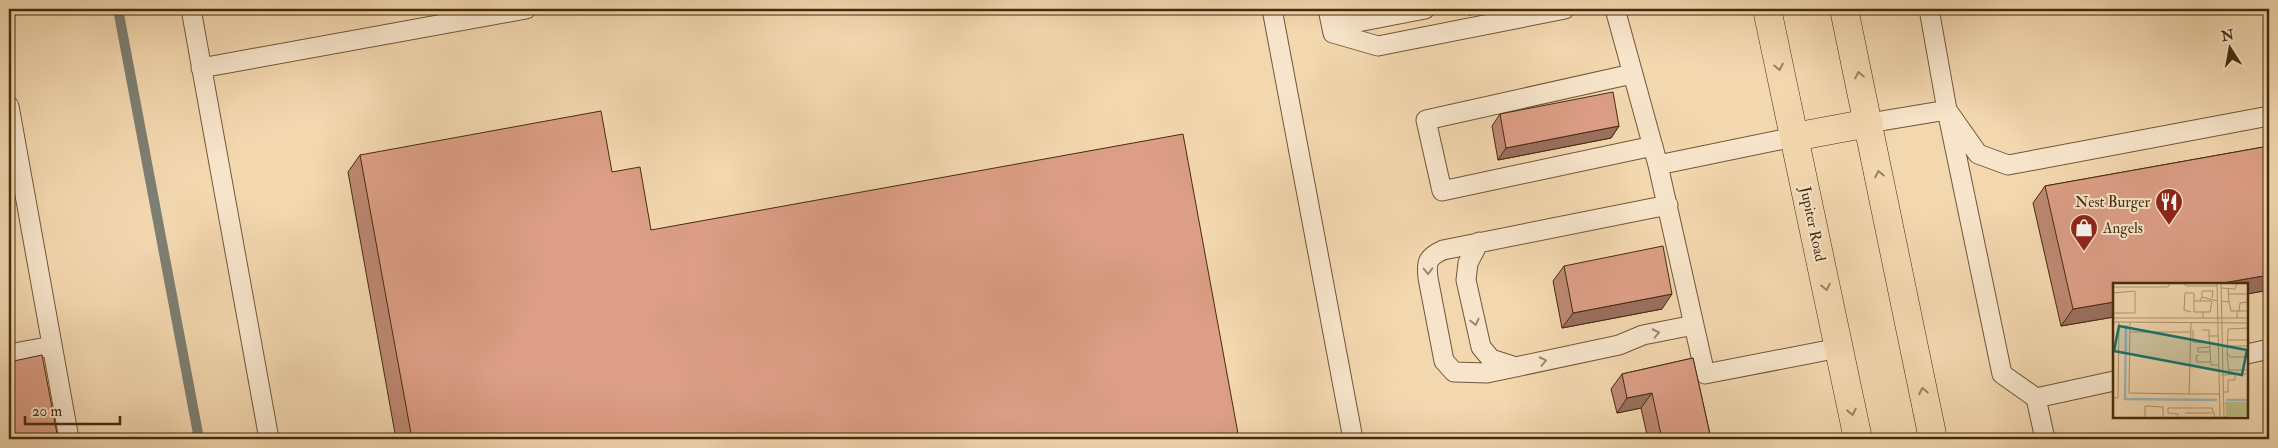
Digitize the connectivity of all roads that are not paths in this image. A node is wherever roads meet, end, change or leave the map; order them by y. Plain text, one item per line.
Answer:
1 (191, 9) edge
2 (526, 9) edge
3 (1272, 9) edge
4 (1352, 9) edge
5 (1425, 9) edge
6 (1565, 9) edge
7 (1615, 9) edge
8 (1767, 9) edge
9 (1844, 9) edge
10 (1929, 9) edge
11 (1330, 16) edge
12 (201, 68) junction
13 (1632, 74) junction
14 (9, 106) edge
15 (1947, 110) junction
16 (2269, 116) edge
17 (1869, 123) junction
18 (1794, 137) junction
19 (1653, 146) junction
20 (1658, 164) junction
21 (1668, 205) junction
22 (1479, 242) junction
23 (1694, 325) junction
24 (52, 346) junction
25 (1839, 348) junction
26 (2269, 349) edge
27 (9, 354) edge
28 (2248, 354) edge
29 (1517, 367) junction
30 (2113, 381) edge
31 (2036, 398) junction
32 (69, 439) edge
33 (269, 439) edge
34 (1353, 439) edge
35 (1858, 439) edge
36 (1933, 439) edge
37 (2045, 439) edge

1 - 12 lane
2 - 12 lane
3 - 34 lane
4 - 11 lane
5 - 11 lane
6 - 11 lane
7 - 13 lane
8 -> 18 main road, Jupiter Road
17 -> 9 main road
10 - 15 lane
12 - 33 lane
13 - 19 lane
13 - 19 lane
14 - 24 lane
15 - 16 lane
15 - 17 lane
15 - 31 lane
17 - 18 main road
36 -> 17 main road
18 - 20 lane
18 -> 25 main road, Jupiter Road
19 - 20 lane
20 - 21 lane
21 - 22 lane
21 - 23 lane
22 -> 29 lane
22 -> 29 lane
23 - 25 lane
29 -> 23 lane
24 - 27 lane
24 - 32 lane
25 -> 35 main road, Jupiter Road
26 - 28 lane
30 - 31 lane
31 - 37 lane

